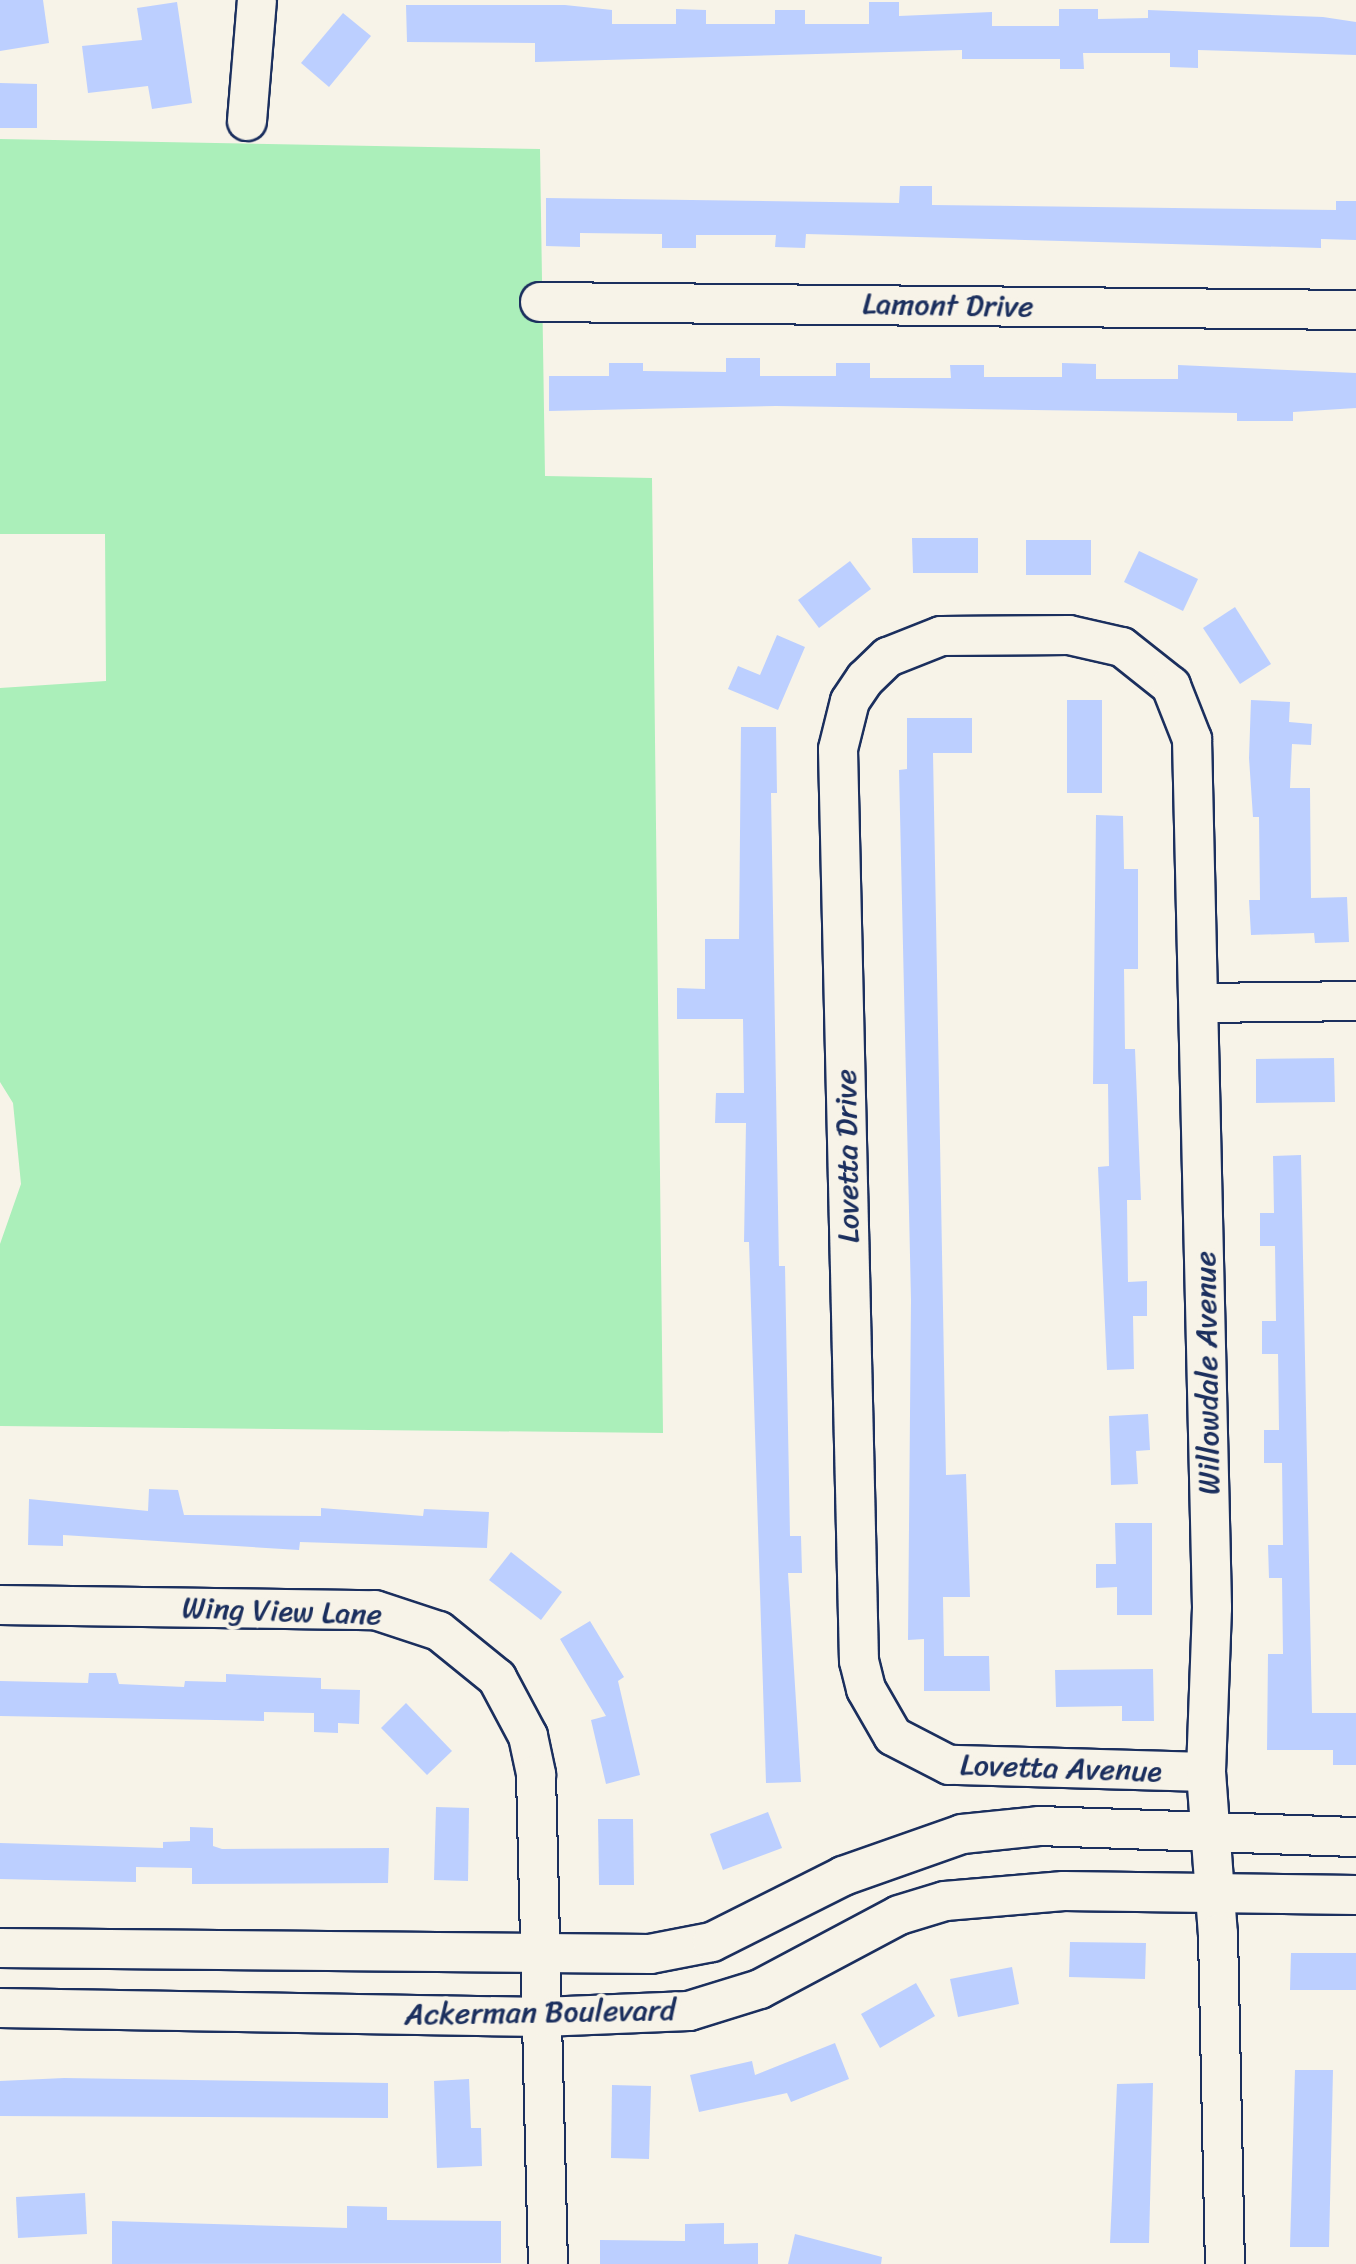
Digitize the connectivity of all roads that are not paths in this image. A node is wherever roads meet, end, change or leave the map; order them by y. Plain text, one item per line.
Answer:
1 (257, 0) edge
2 (247, 121) dead end
3 (540, 302) dead end
4 (1356, 310) edge
5 (987, 635) joint
6 (1356, 1001) edge
7 (1200, 1004) junction
8 (0, 1605) edge
9 (918, 1753) joint
10 (1206, 1772) junction
11 (1210, 1831) junction
12 (1356, 1837) edge
13 (1216, 1893) junction
14 (1356, 1894) edge
15 (0, 1948) edge
16 (540, 1954) junction
17 (0, 2008) edge
18 (542, 2016) junction
19 (548, 2264) edge
20 (1226, 2264) edge

1 - 2 street
3 - 4 street, Lamont Drive
5 - 7 street, Willowdale Avenue
5 - 9 street, Lovetta Drive
6 - 7 street
7 - 10 street, Willowdale Avenue
8 - 16 street, Wing View Lane
9 - 10 street, Lovetta Avenue
10 - 11 street, Willowdale Avenue
11 - 12 street, Ackerman Boulevard
11 - 13 street, Willowdale Avenue
11 - 16 street, Ackerman Boulevard
13 - 14 street, Ackerman Boulevard
13 - 18 street, Ackerman Boulevard
13 - 20 street, Willowdale Avenue
15 - 16 street, Ackerman Boulevard
16 - 18 street, Wing View Lane
17 - 18 street, Ackerman Boulevard
18 - 19 street, Wing View Lane

